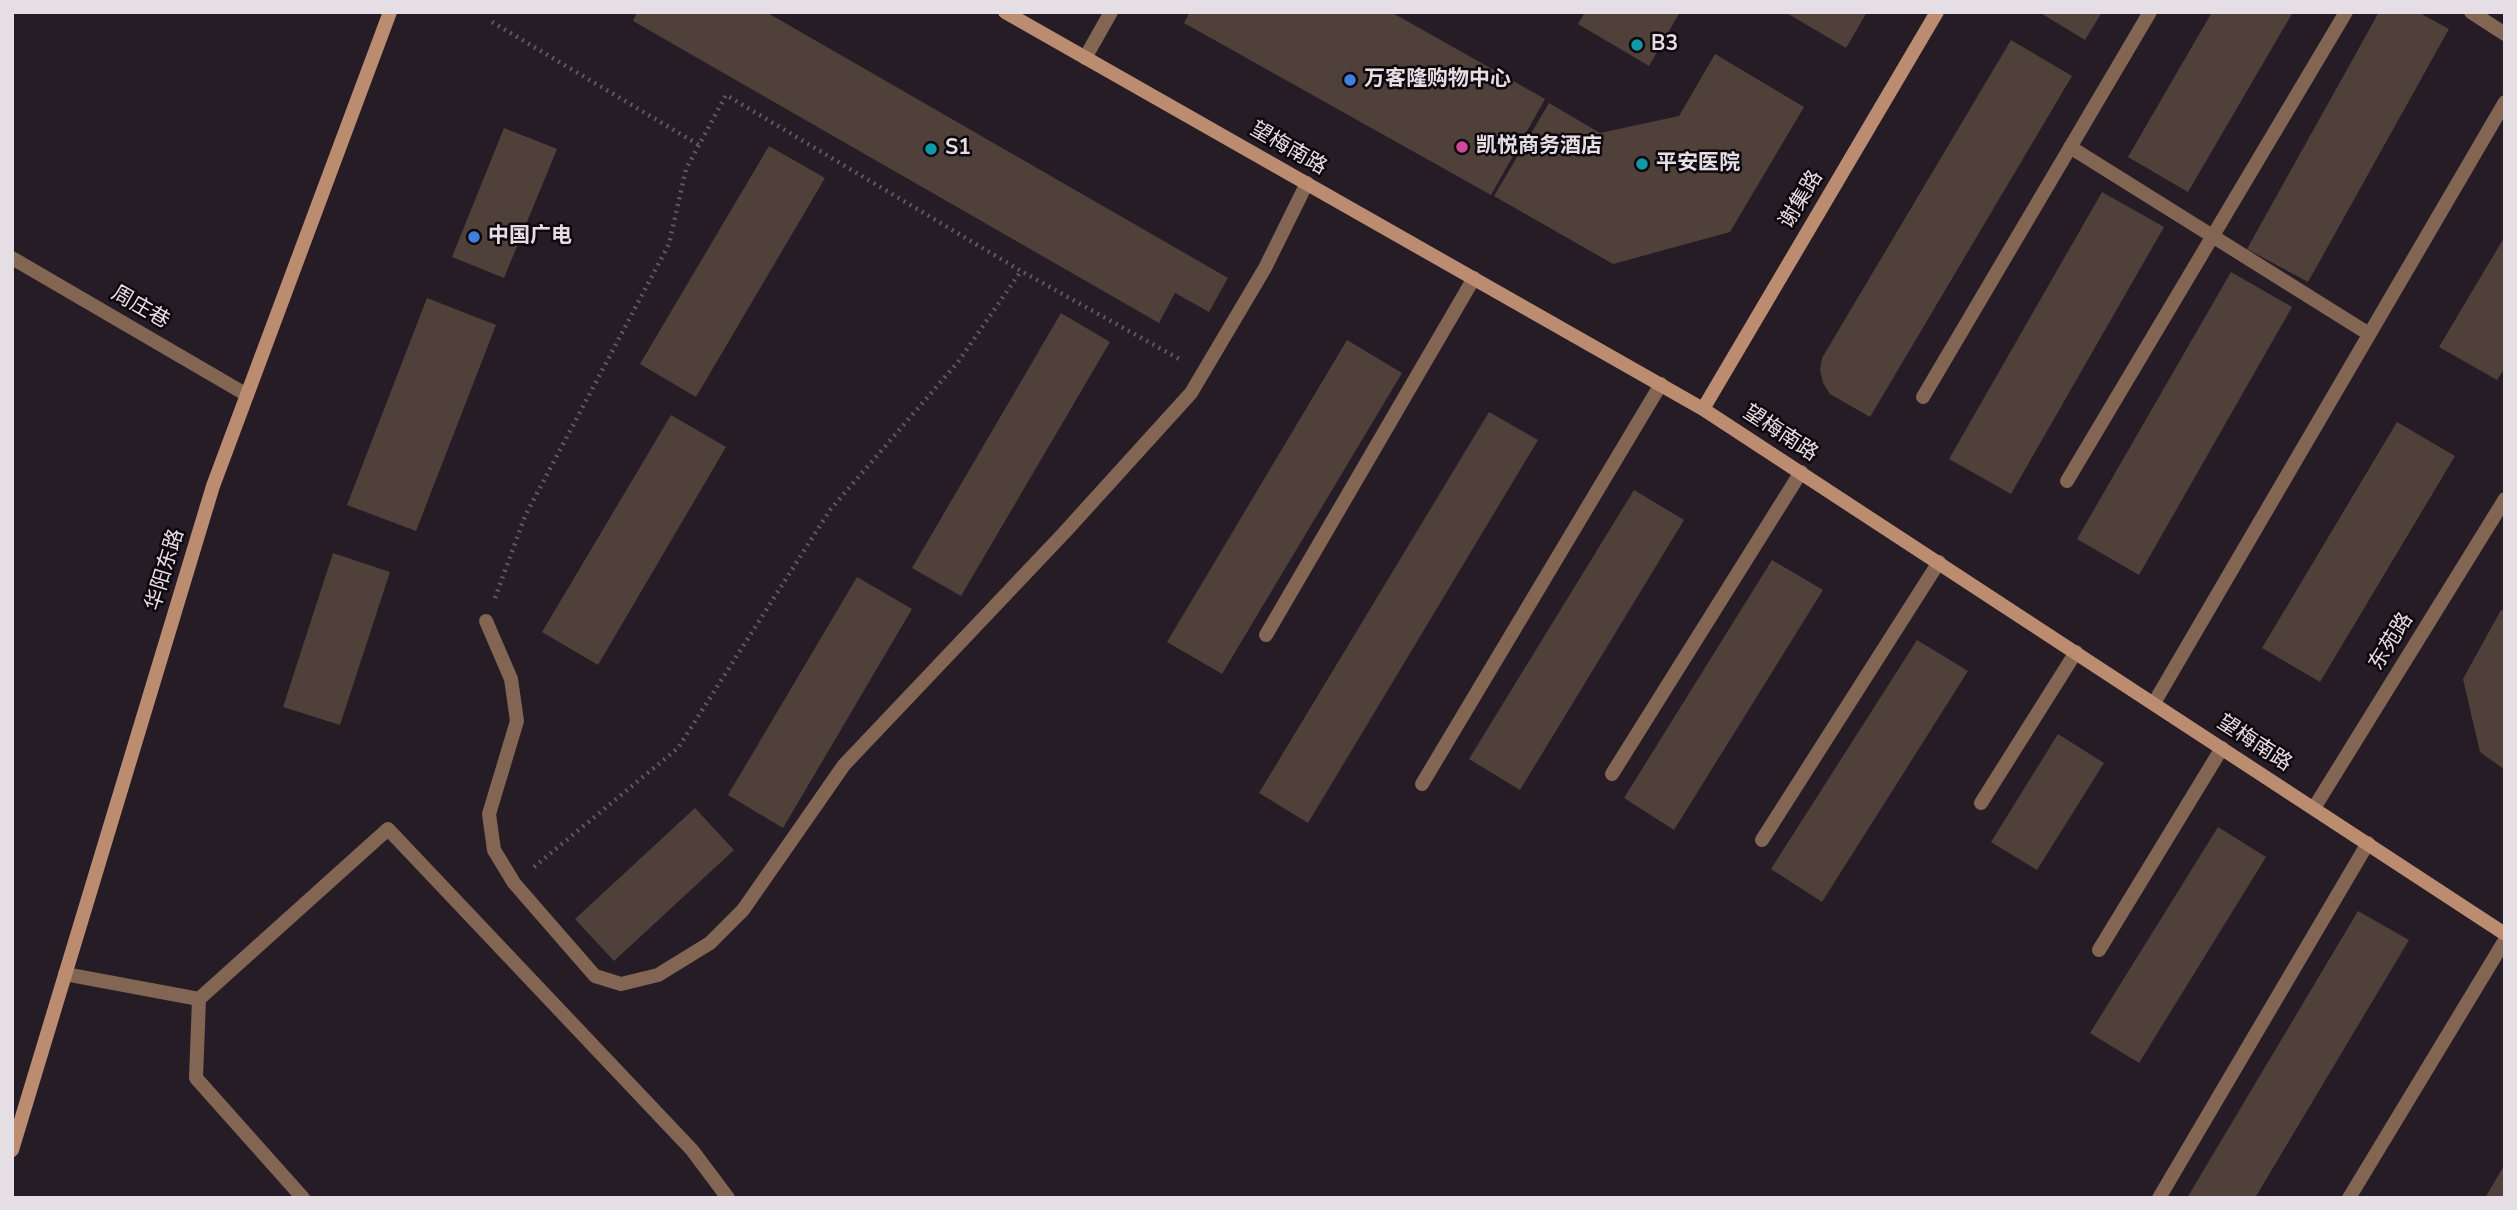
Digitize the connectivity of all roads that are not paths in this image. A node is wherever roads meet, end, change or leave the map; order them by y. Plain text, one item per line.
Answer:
1 (390, 12) edge
2 (1005, 12) edge
3 (1111, 12) edge
4 (1937, 12) edge
5 (2150, 12) edge
6 (2346, 12) edge
7 (2471, 12) edge
8 (2505, 34) edge
9 (1086, 58) junction
10 (2505, 102) edge
11 (2070, 147) junction
12 (1307, 183) junction
13 (2213, 236) junction
14 (12, 258) edge
15 (1474, 278) junction
16 (2369, 334) junction
17 (1661, 384) junction
18 (247, 395) junction
19 (1923, 397) dead end
20 (1703, 409) junction
21 (1801, 472) junction
22 (2067, 481) dead end
23 (2505, 499) edge
24 (1939, 562) junction
25 (486, 621) road end
26 (1266, 635) dead end
27 (2076, 652) junction
28 (2154, 703) junction
29 (2222, 748) junction
30 (1612, 774) dead end
31 (1422, 784) dead end
32 (1981, 803) dead end
33 (2314, 808) junction
34 (1762, 840) dead end
35 (2368, 844) junction
36 (2505, 934) edge
37 (2505, 940) edge
38 (2099, 950) dead end
39 (65, 974) junction
40 (199, 999) junction
41 (12, 1150) edge
42 (303, 1198) edge
43 (728, 1198) edge
44 (2159, 1198) edge
45 (2349, 1198) edge

1 - 18 main road, 华阳东路
2 - 9 main road, 望梅南路
3 - 9 street
4 - 20 main road, 谢集路
5 - 11 street
6 - 13 street
7 - 8 street
9 - 12 main road, 望梅南路
10 - 16 street
11 - 13 street
11 - 19 street
12 - 15 main road, 望梅南路
12 - 25 street
13 - 16 street
13 - 22 street
14 - 18 street, 周庄巷
15 - 17 main road, 望梅南路
15 - 26 street
16 - 28 street
17 - 20 main road, 望梅南路
17 - 31 street
18 - 39 main road, 华阳东路
20 - 21 main road, 望梅南路
21 - 24 main road, 望梅南路
21 - 30 street
23 - 33 street, 东苑路
24 - 27 main road, 望梅南路
24 - 34 street
27 - 28 main road, 望梅南路
27 - 32 street
28 - 29 main road, 望梅南路
29 - 33 main road, 望梅南路
29 - 38 street
33 - 35 main road, 望梅南路
35 - 36 main road, 望梅南路
35 - 44 street
37 - 45 street
39 - 40 street
39 - 41 main road, 华阳东路
40 - 42 street
40 - 43 street

